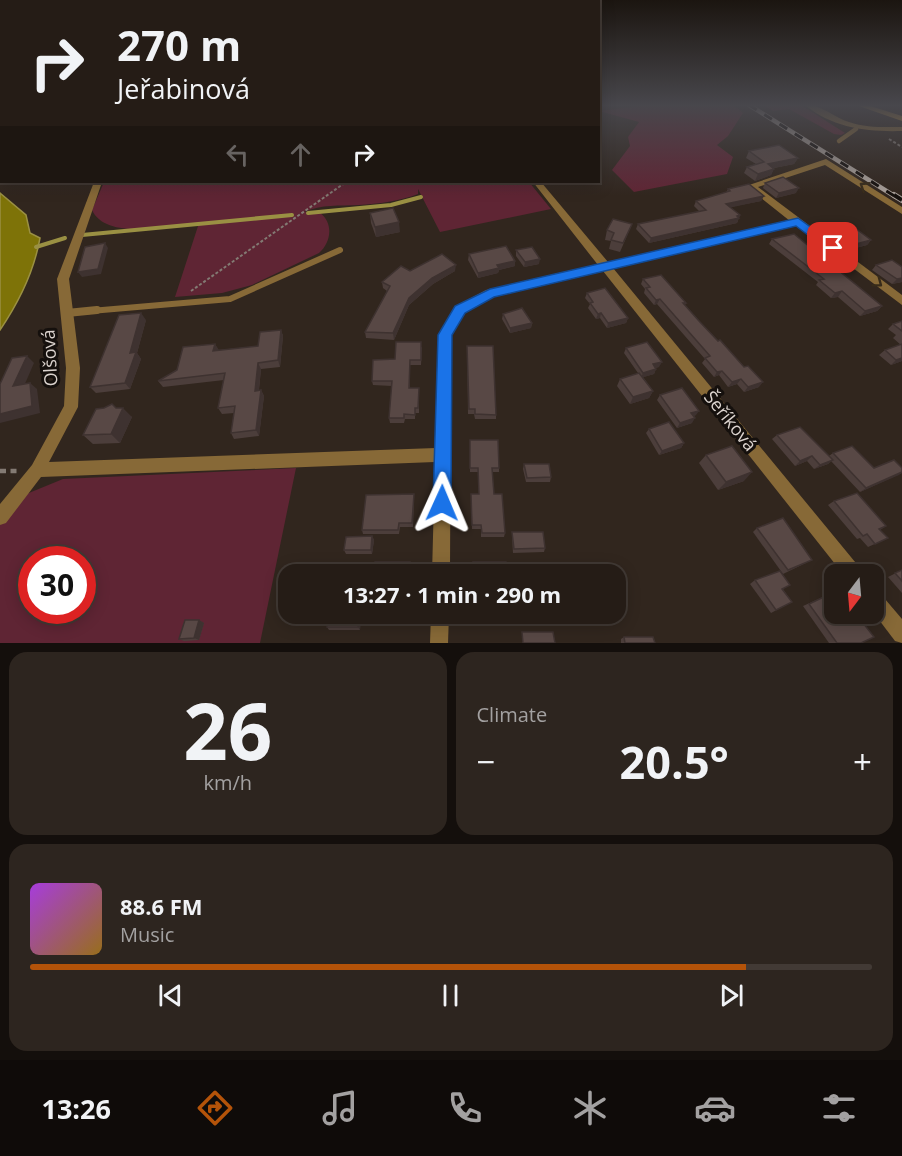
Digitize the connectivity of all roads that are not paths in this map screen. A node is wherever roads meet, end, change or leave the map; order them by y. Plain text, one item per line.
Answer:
1 (847, 135) edge
2 (839, 141) dead end
3 (98, 183) edge
4 (538, 183) edge
5 (902, 210) edge
6 (798, 222) junction
7 (340, 250) dead end
8 (606, 267) junction
9 (902, 301) edge
10 (67, 313) junction
11 (443, 455) junction
12 (37, 470) junction
13 (0, 517) edge
14 (441, 564) edge
15 (846, 564) edge
16 (884, 612) edge
17 (440, 624) edge
18 (902, 634) edge
19 (439, 643) edge

1 - 2 lane
3 - 10 street, Olšová
4 - 8 street
5 -> 6 street
6 - 8 street
6 -> 9 street
7 - 10 lane
8 - 11 street
8 - 15 street, Šeříková
10 - 12 street, Olšová
11 - 12 street
11 - 14 street
12 - 13 street, Olšová
16 - 18 street
17 - 19 street

